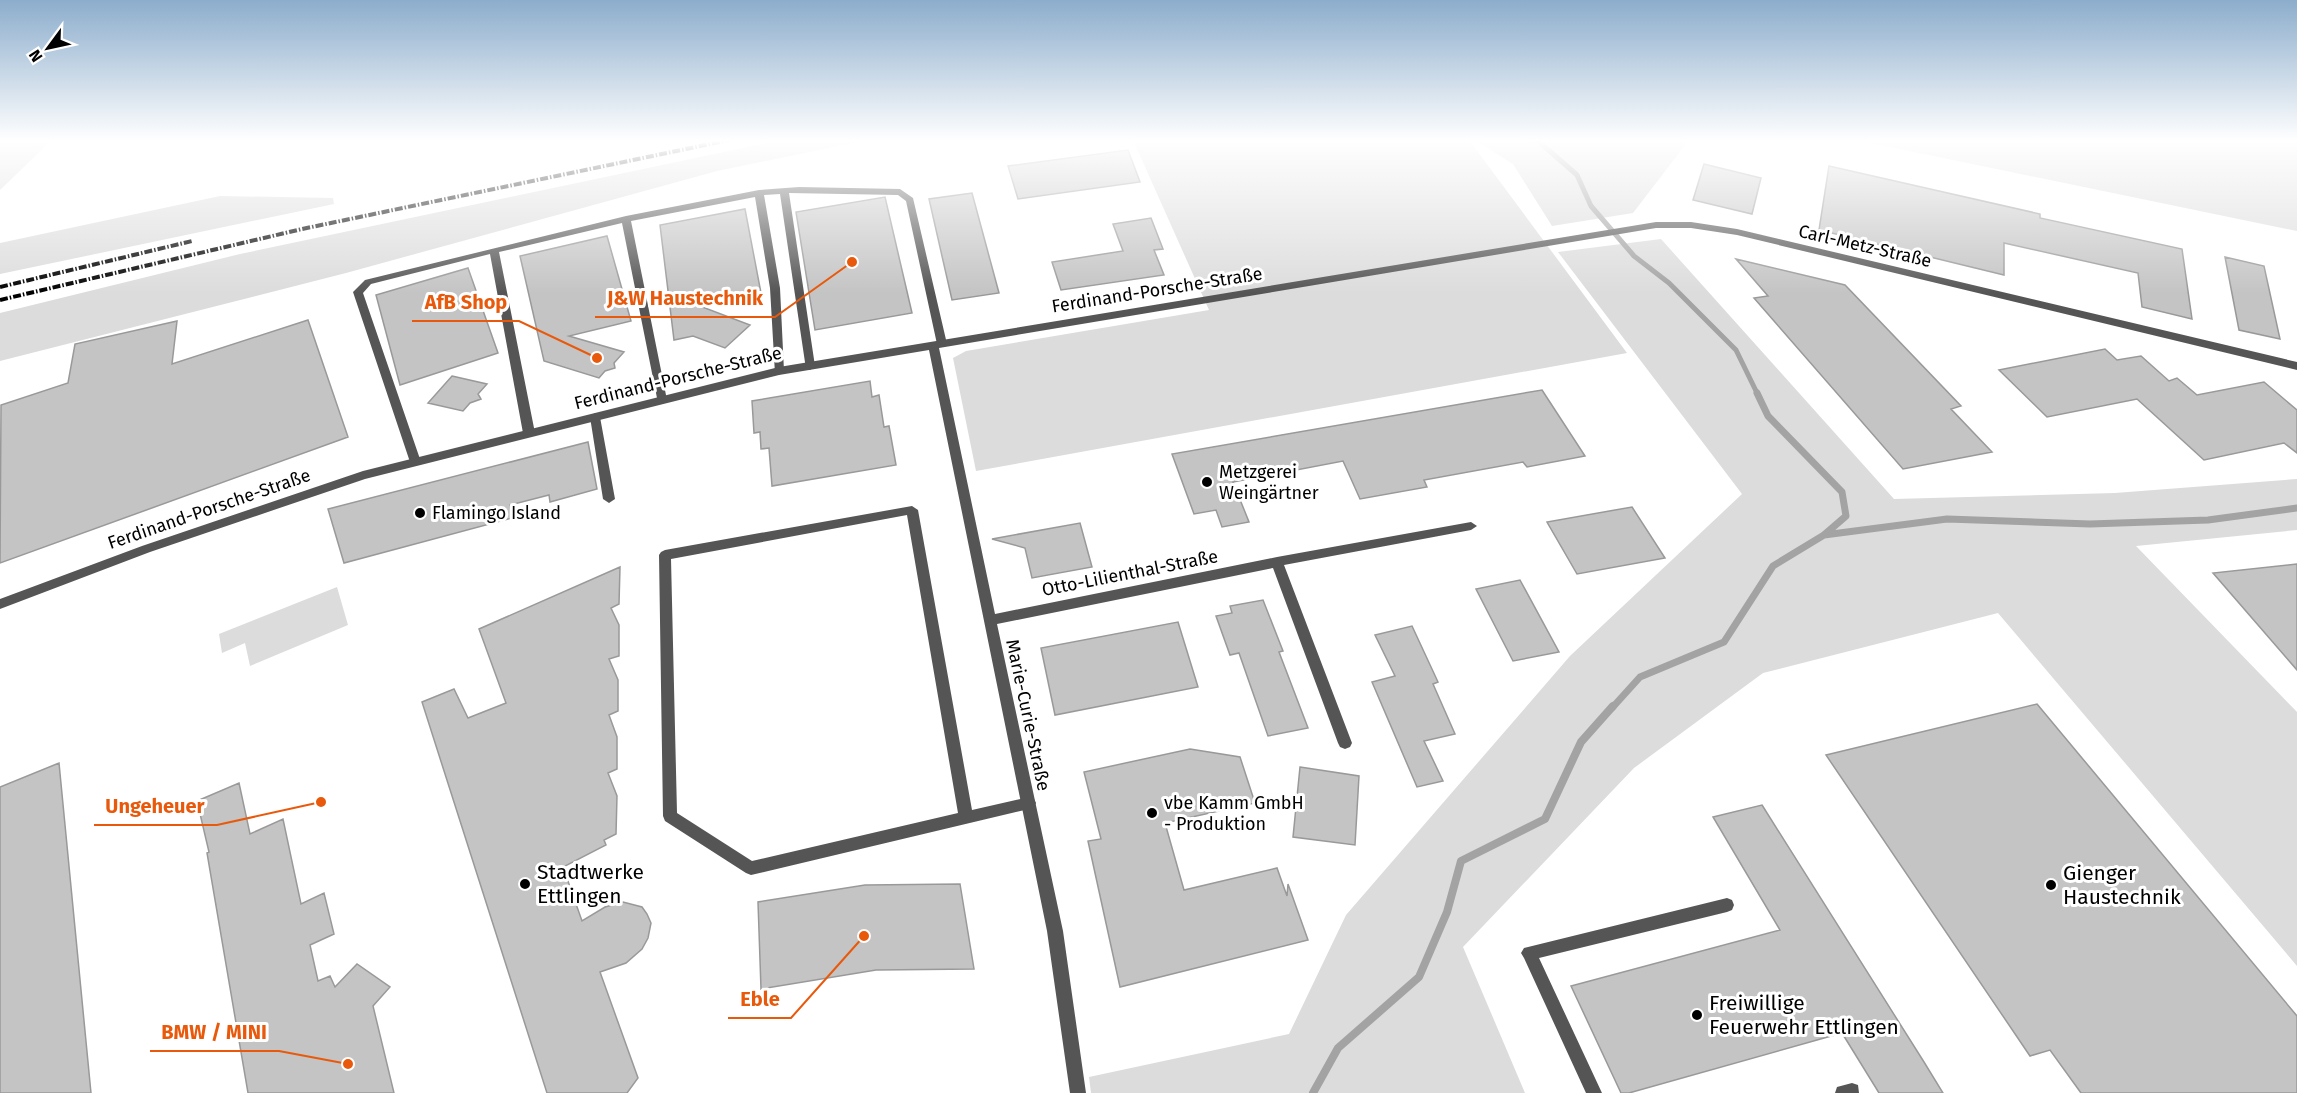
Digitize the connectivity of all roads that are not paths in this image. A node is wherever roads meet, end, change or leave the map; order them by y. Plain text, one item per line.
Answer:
1 (784, 191) junction
2 (759, 193) junction
3 (626, 219) junction
4 (494, 250) junction
5 (1386, 268) joint
6 (937, 345) junction
7 (810, 366) junction
8 (2297, 366) edge
9 (779, 371) junction
10 (662, 400) junction
11 (594, 417) junction
12 (529, 433) junction
13 (416, 462) junction
14 (609, 499) dead end
15 (1471, 526) dead end
16 (1277, 562) junction
17 (0, 604) edge
18 (990, 620) junction
19 (1345, 743) dead end
20 (1029, 803) junction
21 (966, 816) junction
22 (1727, 905) dead end
23 (1078, 1093) edge
24 (1594, 1093) edge

1 - 2 street
1 - 6 street, Marie-Curie-Straße
1 - 7 street
2 - 3 street
2 - 9 street
3 - 4 street
3 - 10 street
4 - 12 street
4 - 13 street
5 - 6 street, Ferdinand-Porsche-Straße
5 - 8 street, Carl-Metz-Straße
6 - 7 street, Ferdinand-Porsche-Straße
6 - 18 street, Marie-Curie-Straße
7 - 9 street, Ferdinand-Porsche-Straße
9 - 10 street, Ferdinand-Porsche-Straße
10 - 11 street, Ferdinand-Porsche-Straße
11 - 12 street, Ferdinand-Porsche-Straße
11 - 14 street
12 - 13 street, Ferdinand-Porsche-Straße
13 - 17 street, Ferdinand-Porsche-Straße
15 - 16 street, Otto-Lilienthal-Straße
16 - 18 street, Otto-Lilienthal-Straße
16 - 19 street
18 - 20 street, Marie-Curie-Straße
20 - 21 street
20 - 23 street, Marie-Curie-Straße
21 - 21 street
22 - 24 street

